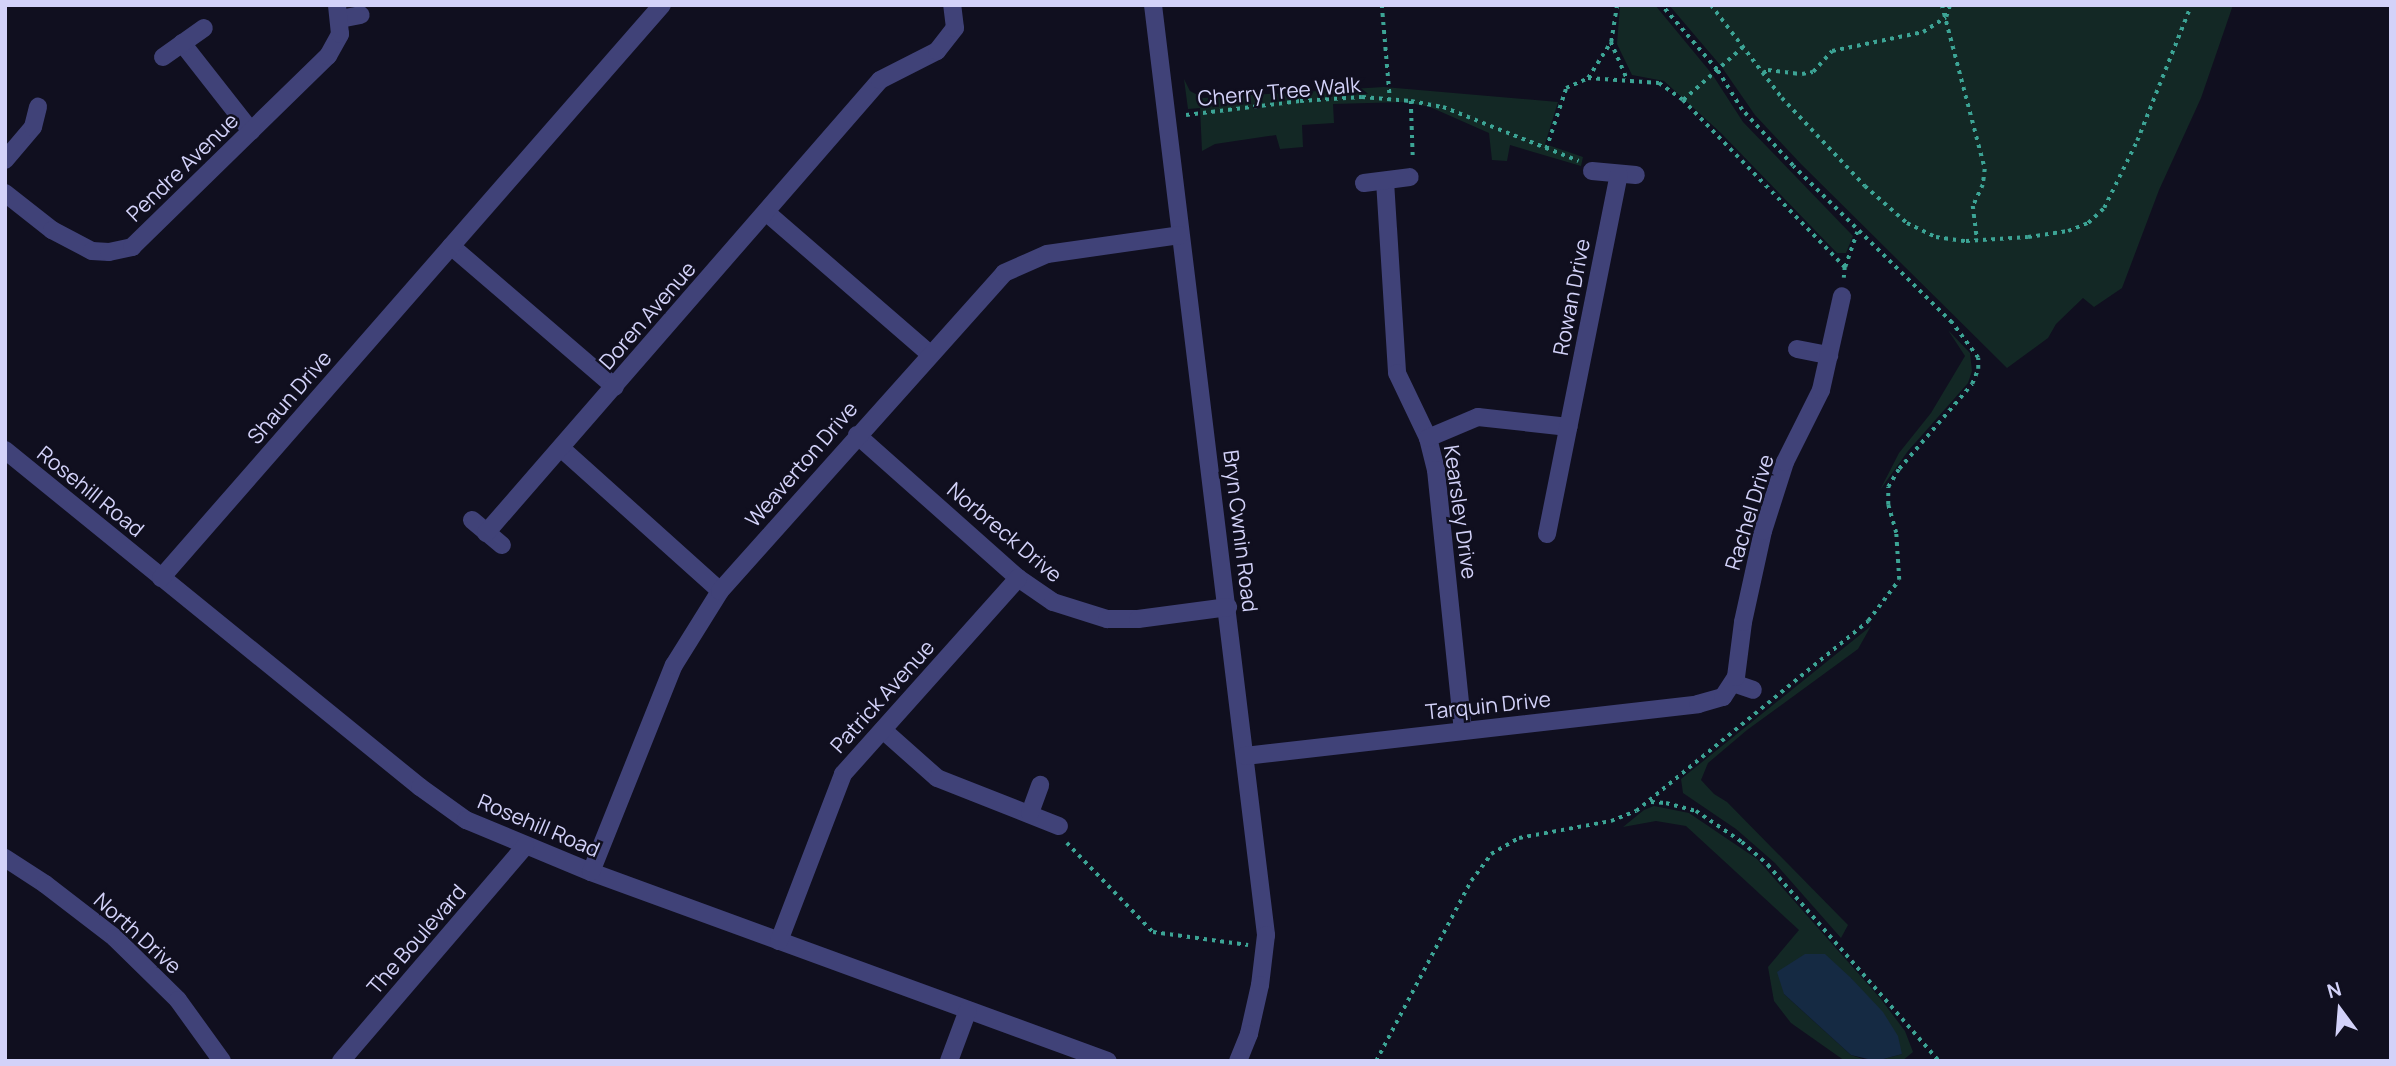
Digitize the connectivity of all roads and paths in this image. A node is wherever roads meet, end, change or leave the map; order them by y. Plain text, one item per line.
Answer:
1 (662, 5) edge
2 (952, 5) edge
3 (1153, 5) edge
4 (1382, 5) edge
5 (1616, 5) edge
6 (1661, 5) edge
7 (1711, 5) edge
8 (1942, 5) edge
9 (1950, 5) edge
10 (2191, 5) edge
11 (339, 12) edge
12 (361, 15) dead end
13 (1946, 17) junction
14 (204, 28) dead end
15 (1611, 42) junction
16 (182, 43) junction
17 (1743, 47) junction
18 (163, 57) dead end
19 (1717, 70) junction
20 (1763, 73) junction
21 (1588, 78) junction
22 (1627, 79) junction
23 (1390, 99) junction
24 (1683, 100) junction
25 (1411, 101) junction
26 (38, 107) dead end
27 (1166, 118) junction
28 (251, 131) junction
29 (1546, 149) junction
30 (5, 160) edge
31 (1592, 171) joint
32 (1410, 177) joint
33 (1385, 181) junction
34 (1364, 183) dead end
35 (5, 193) edge
36 (766, 212) junction
37 (1858, 232) junction
38 (1180, 235) junction
39 (1977, 240) junction
40 (451, 246) junction
41 (1845, 267) junction
42 (1842, 296) joint
43 (1797, 349) dead end
44 (930, 354) junction
45 (1829, 355) junction
46 (615, 387) junction
47 (1568, 427) junction
48 (857, 435) junction
49 (1428, 438) junction
50 (562, 449) junction
51 (5, 450) edge
52 (472, 520) dead end
53 (486, 533) junction
54 (1547, 534) dead end
55 (502, 545) dead end
56 (161, 578) junction
57 (1018, 578) junction
58 (720, 591) junction
59 (1228, 607) junction
60 (1732, 686) junction
61 (1753, 690) dead end
62 (883, 730) junction
63 (1463, 730) junction
64 (1245, 756) junction
65 (1040, 785) dead end
66 (1650, 803) junction
67 (1030, 813) junction
68 (1059, 826) joint
69 (525, 846) junction
70 (5, 858) edge
71 (592, 872) junction
72 (779, 941) junction
73 (1265, 947) junction
74 (968, 1010) junction
75 (222, 1061) edge
76 (341, 1061) edge
77 (949, 1061) edge
78 (1108, 1061) edge
79 (1238, 1061) edge
80 (1376, 1061) edge
81 (1939, 1061) edge

1 - 40 street, Shaun Drive
2 - 36 street, Doren Avenue
3 - 27 street, Bryn Cwnin Road
4 - 23 path
5 - 15 path
6 - 19 path
7 - 17 path
8 - 13 path
9 - 13 path
10 - 39 path
11 - 12 street
11 - 28 street, Pendre Avenue
13 - 20 path
13 - 39 path
14 - 16 street
15 - 21 path
15 - 22 path
16 - 18 street
16 - 28 street
17 - 19 path
17 - 20 path
19 - 24 path
19 - 37 path
20 - 39 path
21 - 22 path
21 - 29 path
22 - 24 path
23 - 25 path, Cherry Tree Walk
23 - 27 path, Cherry Tree Walk
24 - 41 path
25 - 29 path, Cherry Tree Walk
25 - 32 path
26 - 30 street
27 - 38 street, Bryn Cwnin Road
28 - 35 street, Pendre Avenue
29 - 31 path, Cherry Tree Walk
31 - 47 street, Rowan Drive
32 - 33 street
33 - 34 street
33 - 49 street, Kearsley Drive
36 - 44 street
36 - 46 street, Doren Avenue
37 - 41 path
37 - 66 path
38 - 44 street, Weaverton Drive
38 - 59 street, Bryn Cwnin Road
40 - 46 street
40 - 56 street, Shaun Drive
41 - 42 path
42 - 45 street, Rachel Drive
43 - 45 street
44 - 48 street, Weaverton Drive
45 - 60 street, Rachel Drive
46 - 50 street, Doren Avenue
47 - 49 street
47 - 54 street, Rowan Drive
48 - 57 street, Norbreck Drive
48 - 58 street, Weaverton Drive
49 - 63 street, Kearsley Drive
50 - 53 street, Doren Avenue
50 - 58 street
51 - 56 street, Rosehill Road
52 - 53 street
53 - 55 street
56 - 69 street, Rosehill Road
57 - 59 street, Norbreck Drive
57 - 62 street, Patrick Avenue
58 - 71 street, Weaverton Drive
59 - 64 street, Bryn Cwnin Road
60 - 61 street
60 - 63 street, Tarquin Drive
62 - 67 street
62 - 72 street, Patrick Avenue
63 - 64 street, Tarquin Drive
64 - 73 street, Bryn Cwnin Road
65 - 67 street
66 - 80 path
66 - 81 path
67 - 68 street
68 - 73 path
69 - 71 street, Rosehill Road
69 - 76 street, The Boulevard
70 - 75 street, North Drive
71 - 72 street, Rosehill Road
72 - 74 street, Rosehill Road
73 - 79 street, Bryn Cwnin Road
74 - 77 street
74 - 78 street, Rosehill Road

